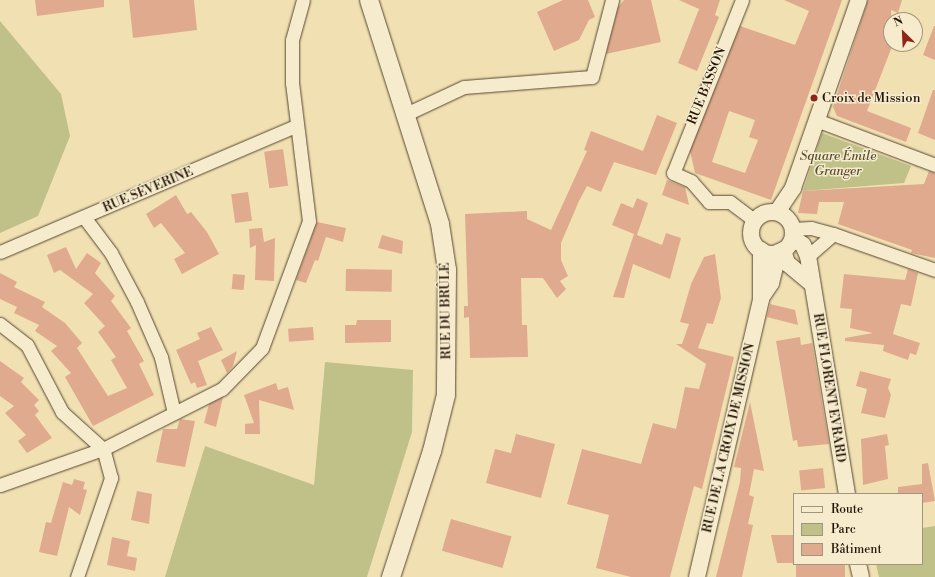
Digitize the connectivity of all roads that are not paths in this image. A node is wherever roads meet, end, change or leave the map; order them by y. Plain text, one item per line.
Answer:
1 (303, 0) edge
2 (370, 0) edge
3 (612, 0) edge
4 (742, 0) edge
5 (859, 0) edge
6 (406, 114) junction
7 (816, 120) junction
8 (296, 126) junction
9 (935, 165) edge
10 (777, 212) junction
11 (84, 217) junction
12 (755, 221) junction
13 (833, 234) junction
14 (787, 242) junction
15 (761, 250) junction
16 (0, 252) edge
17 (808, 256) junction
18 (796, 270) junction
19 (935, 270) edge
20 (772, 279) junction
21 (811, 283) junction
22 (761, 299) junction
23 (0, 324) edge
24 (174, 413) junction
25 (103, 449) junction
26 (0, 485) edge
27 (847, 493) edge
28 (858, 565) edge
29 (77, 577) edge
30 (391, 577) edge
31 (697, 577) edge
32 (860, 577) edge

1 - 8 street
2 - 6 main road, RUE DU BRÛLÉ
3 - 6 street
4 - 12 street, RUE BASSON
5 - 7 street
6 - 30 main road, RUE DU BRÛLÉ
7 - 9 street
7 - 10 street
8 - 11 street, RUE SÉVERINE
8 - 24 street
10 - 12 street
10 - 14 street
11 - 16 street, RUE SÉVERINE
11 - 24 street
12 - 15 street
13 - 14 street
13 - 17 street
13 - 19 street
14 - 15 street
14 - 17 street
14 - 18 street
14 - 20 street, RUE DE LA CROIX DE MISSION
15 - 22 street, RUE DE LA CROIX DE MISSION
17 - 21 street, RUE FLORENT EVRARD
18 - 20 street
18 - 21 street
20 - 22 street, RUE DE LA CROIX DE MISSION
21 - 27 street, RUE FLORENT EVRARD
22 - 31 street, RUE DE LA CROIX DE MISSION
23 - 25 street
24 - 25 street
25 - 26 street
25 - 29 street
28 - 32 street

